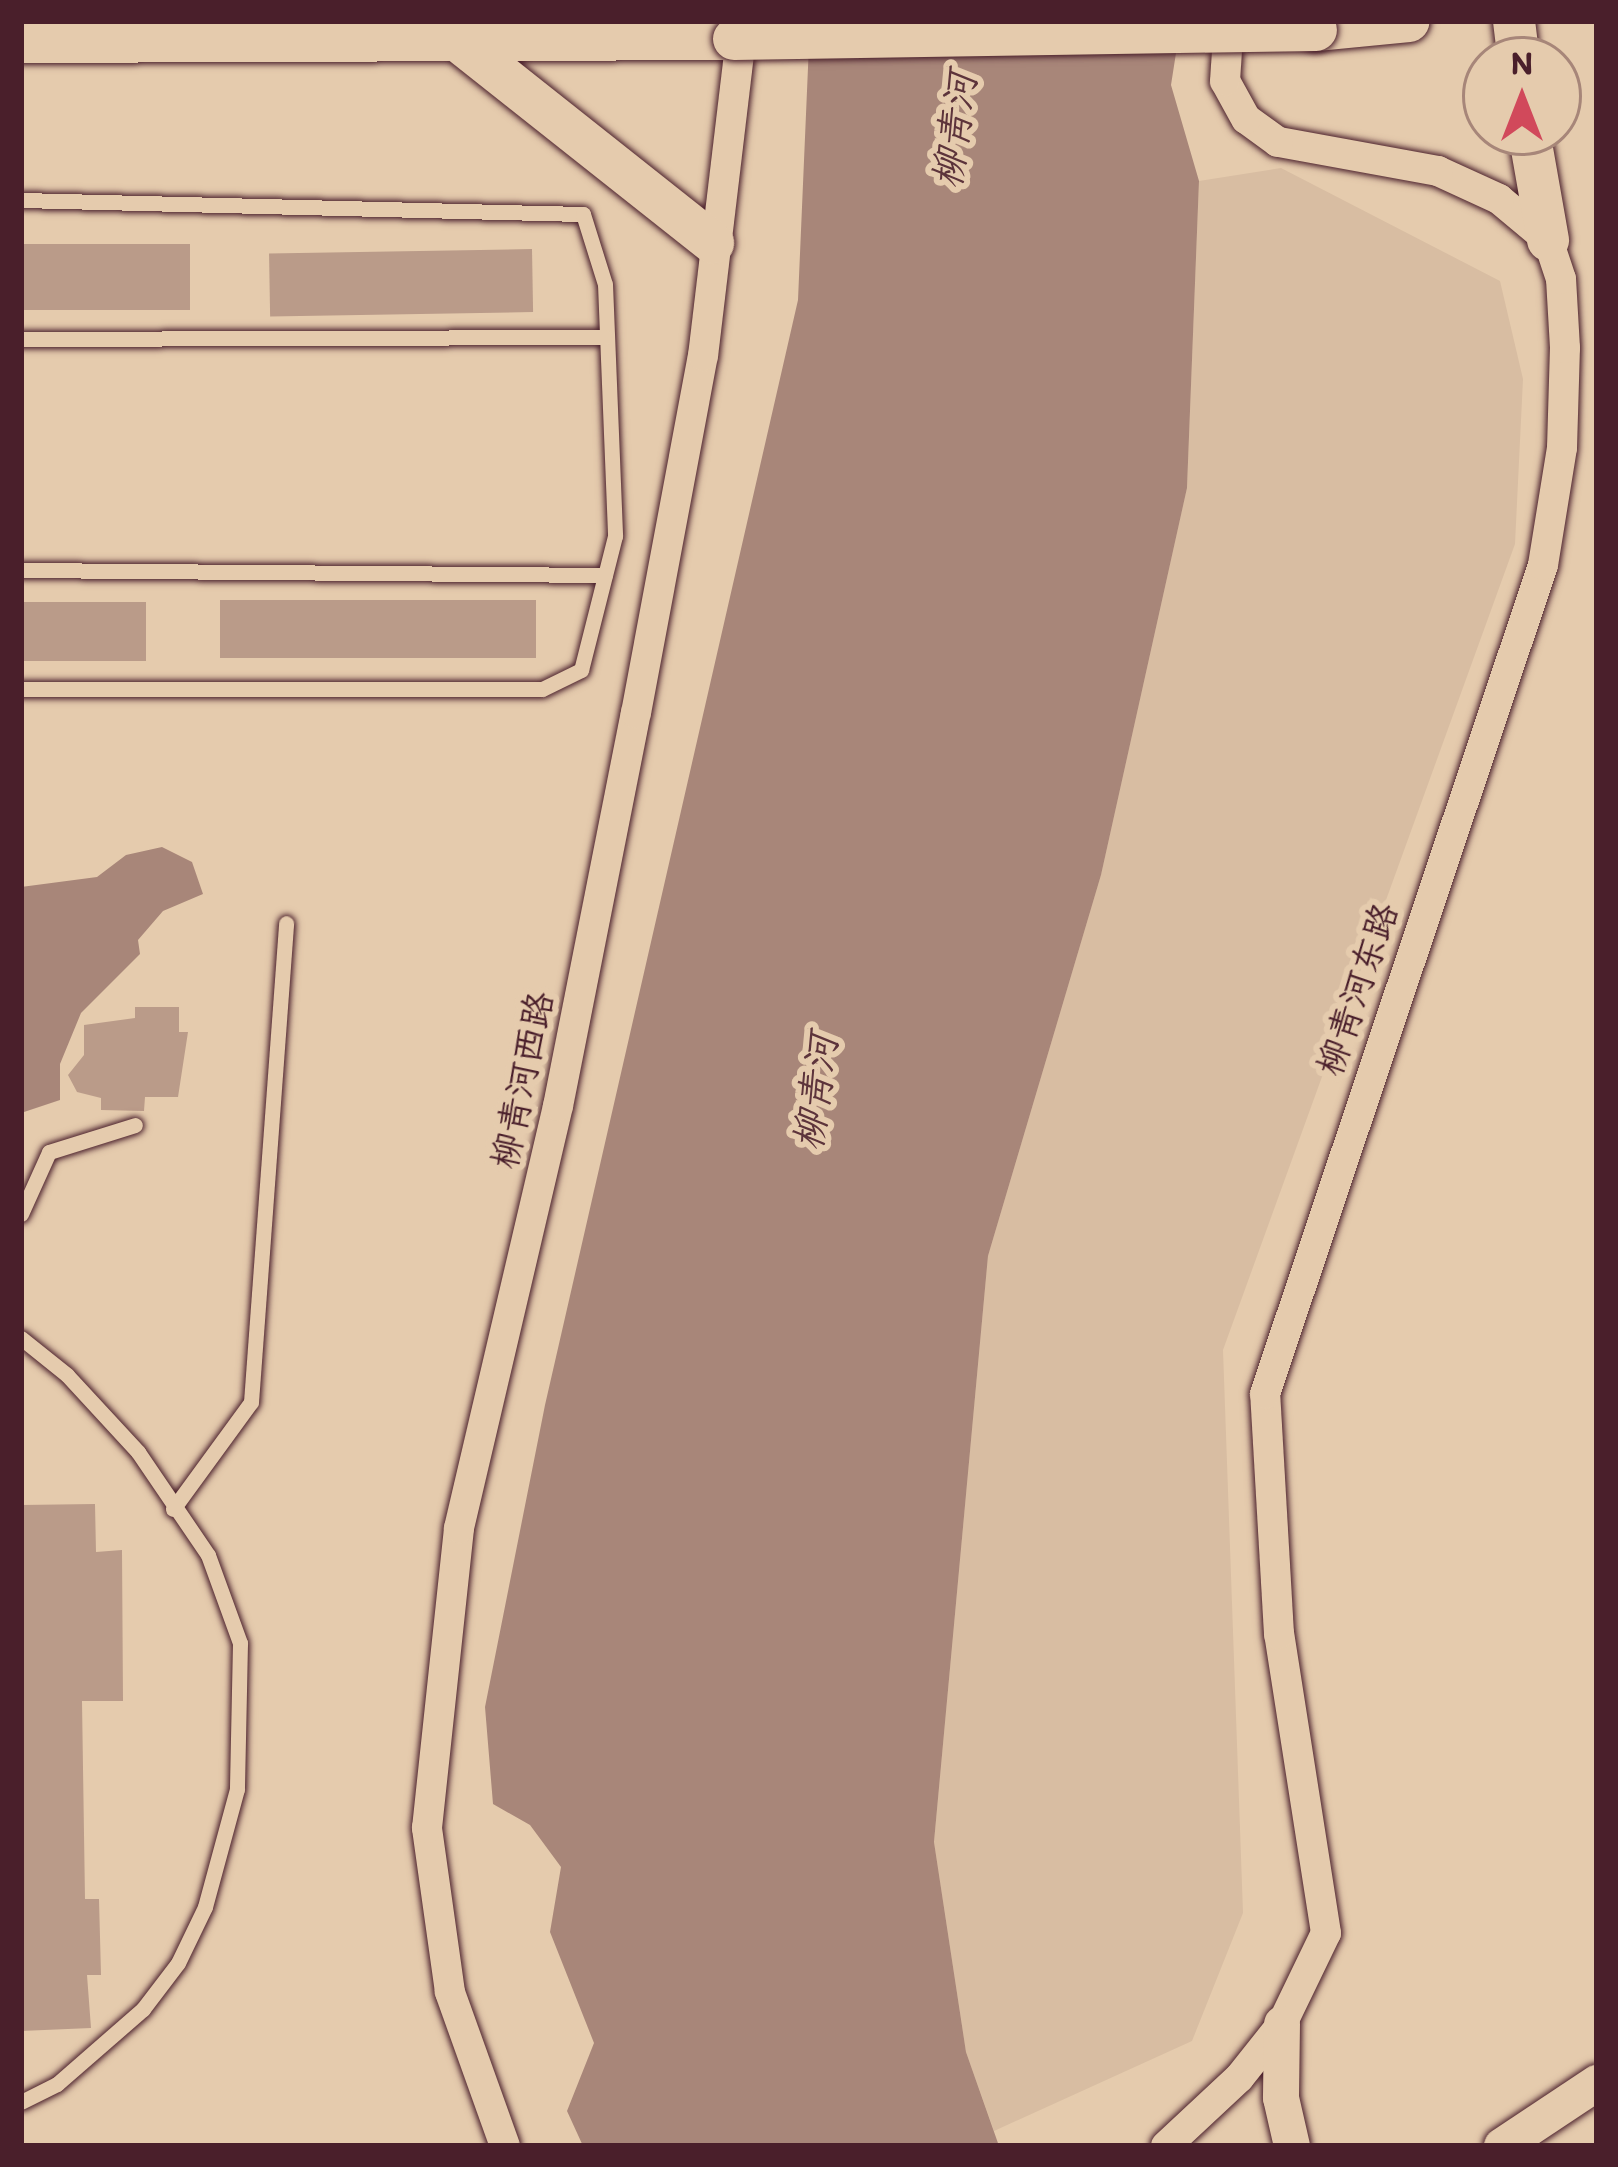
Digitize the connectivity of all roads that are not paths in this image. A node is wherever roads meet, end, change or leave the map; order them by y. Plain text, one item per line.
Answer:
1 (1229, 21) edge
2 (1409, 21) edge
3 (739, 30) edge
4 (457, 40) junction
5 (21, 41) edge
6 (1533, 156) edge
7 (21, 200) edge
8 (1548, 240) junction
9 (713, 243) junction
10 (605, 338) junction
11 (21, 339) edge
12 (21, 570) edge
13 (605, 575) junction
14 (21, 689) edge
15 (286, 923) dead end
16 (135, 1125) dead end
17 (21, 1214) edge
18 (21, 1338) edge
19 (172, 1509) junction
20 (1282, 2024) junction
21 (1597, 2083) edge
22 (21, 2102) edge
23 (1597, 2107) edge
24 (506, 2146) edge
25 (1166, 2146) edge
26 (1292, 2146) edge
27 (1502, 2146) edge
28 (1538, 2146) edge

1 - 8 street
2 - 3 main road, bridge
3 - 4 main road
3 - 9 street, 柳青河西路
4 - 5 main road
4 - 9 main road
6 - 8 main road
7 - 10 lane
8 - 20 street, 柳青河东路
9 - 24 street, 柳青河西路
10 - 11 lane
10 - 13 lane
12 - 13 lane
13 - 14 lane
15 - 19 lane
16 - 17 lane
18 - 19 lane
19 - 22 lane
20 - 25 street, 柳青河东路
20 - 26 street
21 - 27 street
23 - 28 street

